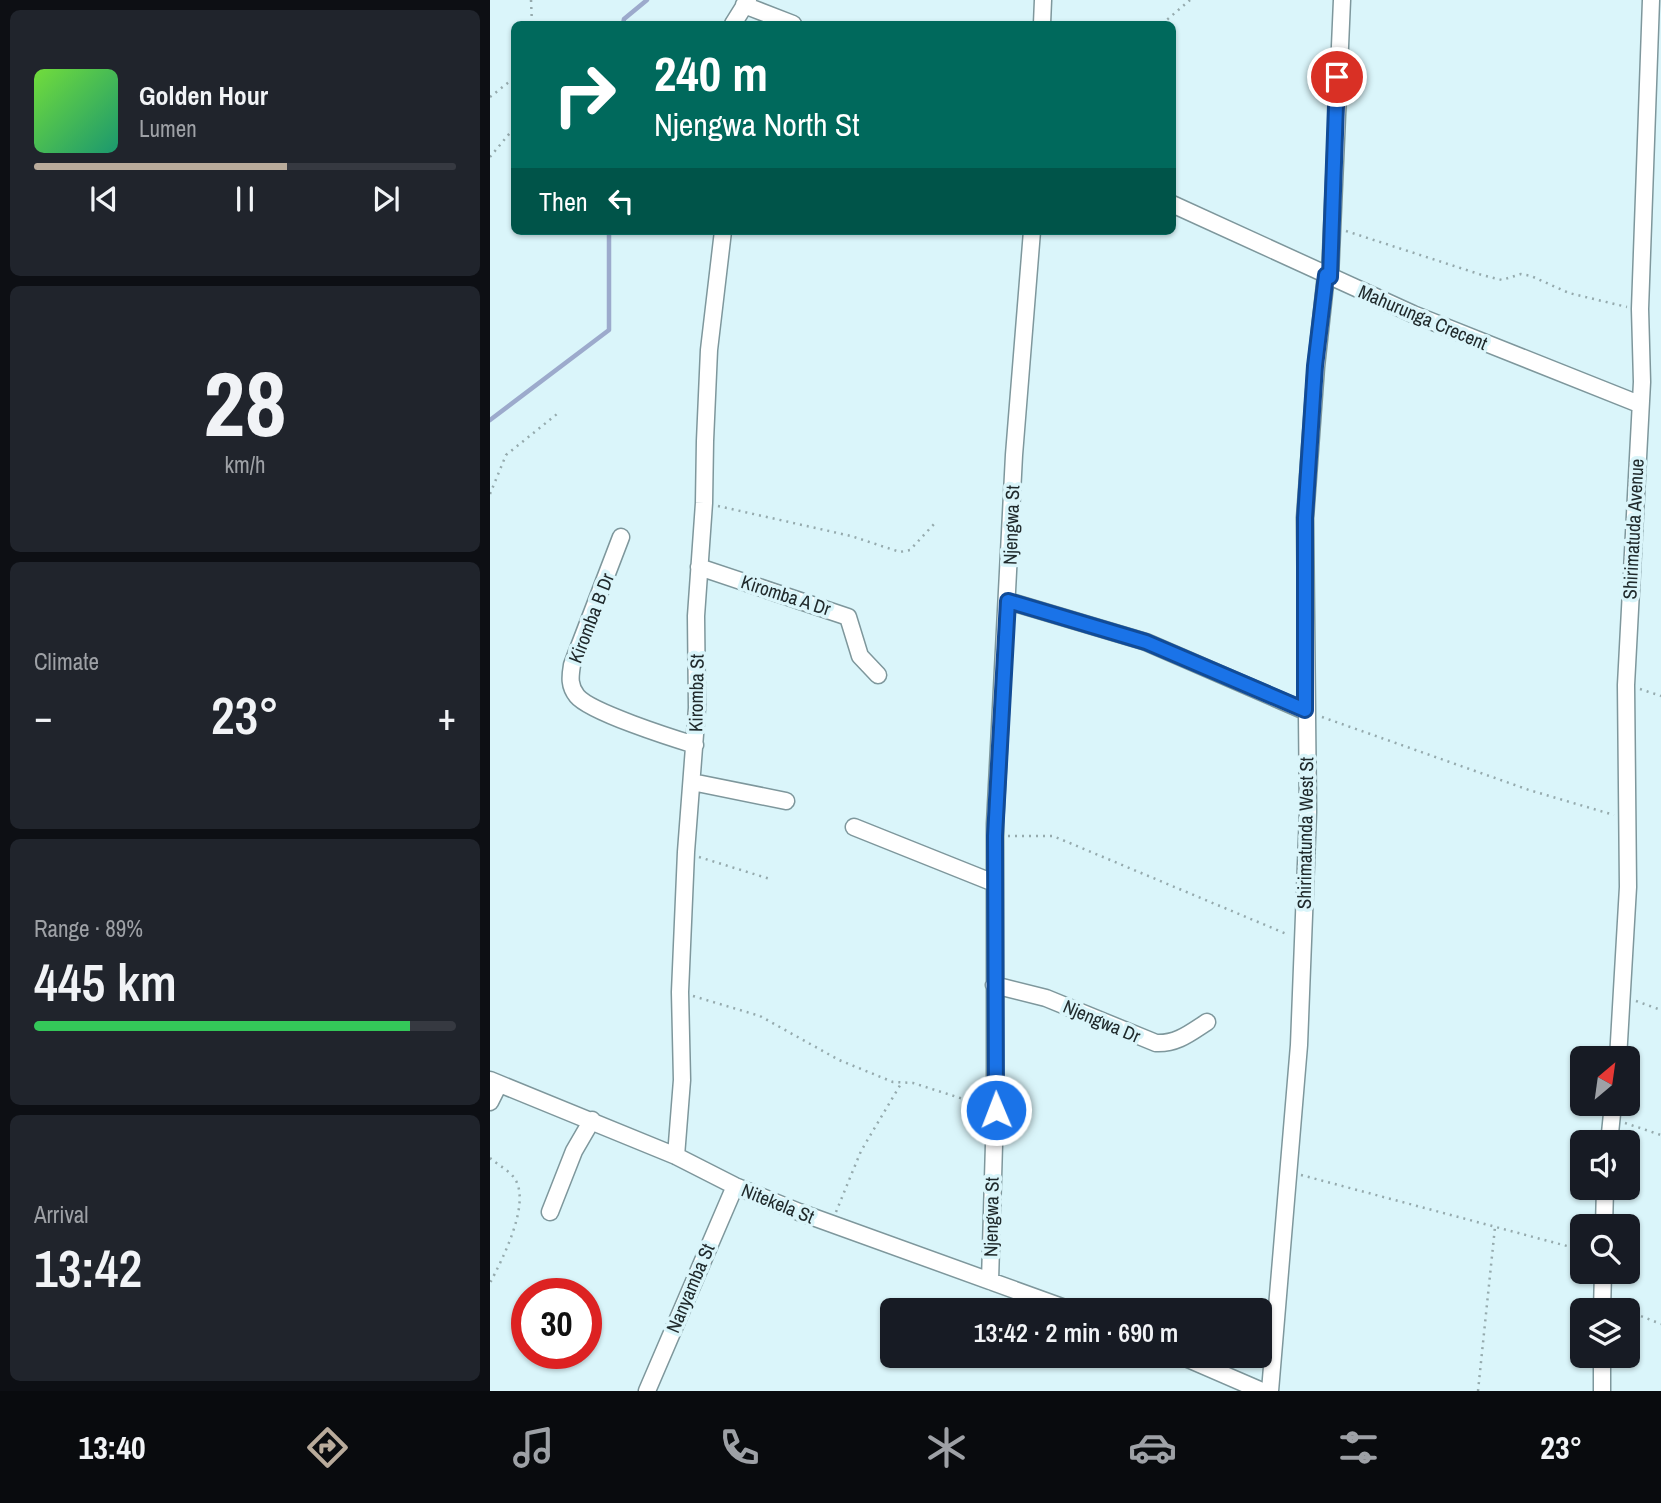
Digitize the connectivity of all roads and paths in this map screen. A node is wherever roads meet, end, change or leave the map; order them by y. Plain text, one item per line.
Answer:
1 (531, 0) edge
2 (1043, 0) edge
3 (1190, 0) edge
4 (1342, 0) edge
5 (1651, 0) edge
6 (746, 3) edge
7 (532, 21) edge
8 (735, 21) edge
9 (786, 21) edge
10 (1042, 21) edge
11 (1166, 21) edge
12 (1654, 53) edge
13 (511, 80) edge
14 (490, 97) edge
15 (511, 132) edge
16 (490, 158) edge
17 (1176, 206) edge
18 (1331, 226) junction
19 (723, 235) edge
20 (1032, 235) edge
21 (1328, 276) junction
22 (1640, 309) junction
23 (1639, 404) junction
24 (557, 414) dead end
25 (490, 494) edge
26 (705, 503) junction
27 (935, 523) dead end
28 (621, 537) dead end
29 (699, 567) junction
30 (1008, 601) junction
31 (878, 675) dead end
32 (1626, 685) junction
33 (1661, 696) edge
34 (1305, 710) junction
35 (695, 746) junction
36 (692, 782) junction
37 (786, 801) dead end
38 (1628, 819) junction
39 (854, 827) dead end
40 (995, 836) junction
41 (686, 852) junction
42 (770, 879) dead end
43 (994, 883) junction
44 (1302, 940) junction
45 (994, 985) junction
46 (680, 992) junction
47 (1623, 996) junction
48 (1661, 1010) edge
49 (1207, 1022) dead end
50 (1619, 1046) edge
51 (494, 1082) edge
52 (902, 1082) junction
53 (490, 1102) edge
54 (996, 1110) junction
55 (1623, 1116) edge
56 (592, 1120) junction
57 (1661, 1135) edge
58 (676, 1156) junction
59 (490, 1158) edge
60 (1289, 1171) junction
61 (735, 1186) junction
62 (550, 1212) dead end
63 (830, 1224) junction
64 (1495, 1227) junction
65 (1570, 1247) edge
66 (990, 1281) junction
67 (490, 1283) edge
68 (1037, 1298) edge
69 (1640, 1316) edge
70 (1661, 1324) edge
71 (1209, 1368) edge
72 (1602, 1368) edge
73 (647, 1391) edge
74 (1262, 1391) edge
75 (1270, 1391) edge
76 (1478, 1391) edge
77 (1602, 1391) edge

1 - 7 path
2 - 10 street
3 - 11 path
4 - 18 street, Shirimatunda West St
5 - 12 street, Shirimatuda Avenue
6 - 8 street
6 - 9 street
12 - 22 street, Shirimatuda Avenue
13 - 14 path
15 - 16 path
17 - 21 street, Mahurunga Crecent
18 - 21 street, Shirimatunda West St
18 - 22 path
19 - 26 street, Kiromba St
20 - 30 street, Njengwa St
21 - 23 street, Mahurunga Crecent
21 - 34 street, Shirimatunda West St
22 - 23 street, Shirimatuda Avenue
23 - 32 street, Shirimatuda Avenue
24 - 25 path
26 - 27 path
26 - 29 street, Kiromba St
28 - 35 street, Kiromba B Dr
29 - 31 street, Kiromba A Dr
29 - 35 street, Kiromba St
30 - 34 street
30 - 40 street, Njengwa St
32 - 33 path
32 - 38 street, Shirimatuda Avenue
34 - 38 path
34 - 44 street, Shirimatunda West St
35 - 36 street, Kiromba St
36 - 37 street
36 - 41 street, Kiromba St
38 - 47 street, Shirimatuda Avenue
39 - 43 street
40 - 43 street, Njengwa St
40 - 44 path
41 - 42 path
41 - 46 street, Kiromba St
43 - 45 street, Njengwa St
44 - 60 street, Shirimatunda West St
45 - 49 street, Njengwa Dr
45 - 54 street, Njengwa St
46 - 52 path
46 - 58 street, Kiromba St
47 - 48 path
47 - 50 street, Shirimatuda Avenue
51 - 53 street
51 - 56 street, Nitekela St
52 - 54 path
52 - 63 path
54 - 66 street, Njengwa St
55 - 57 path
56 - 58 street, Nitekela St
56 - 62 street
58 - 61 street, Nitekela St
59 - 67 path
60 - 64 path
60 - 75 street, Shirimatunda West St
61 - 63 street, Nitekela St
61 - 73 street, Nanyamba St
63 - 66 street, Nitekela St
64 - 65 path
64 - 76 path
66 - 68 street, Nitekela St
69 - 70 path
71 - 74 street
72 - 77 street

